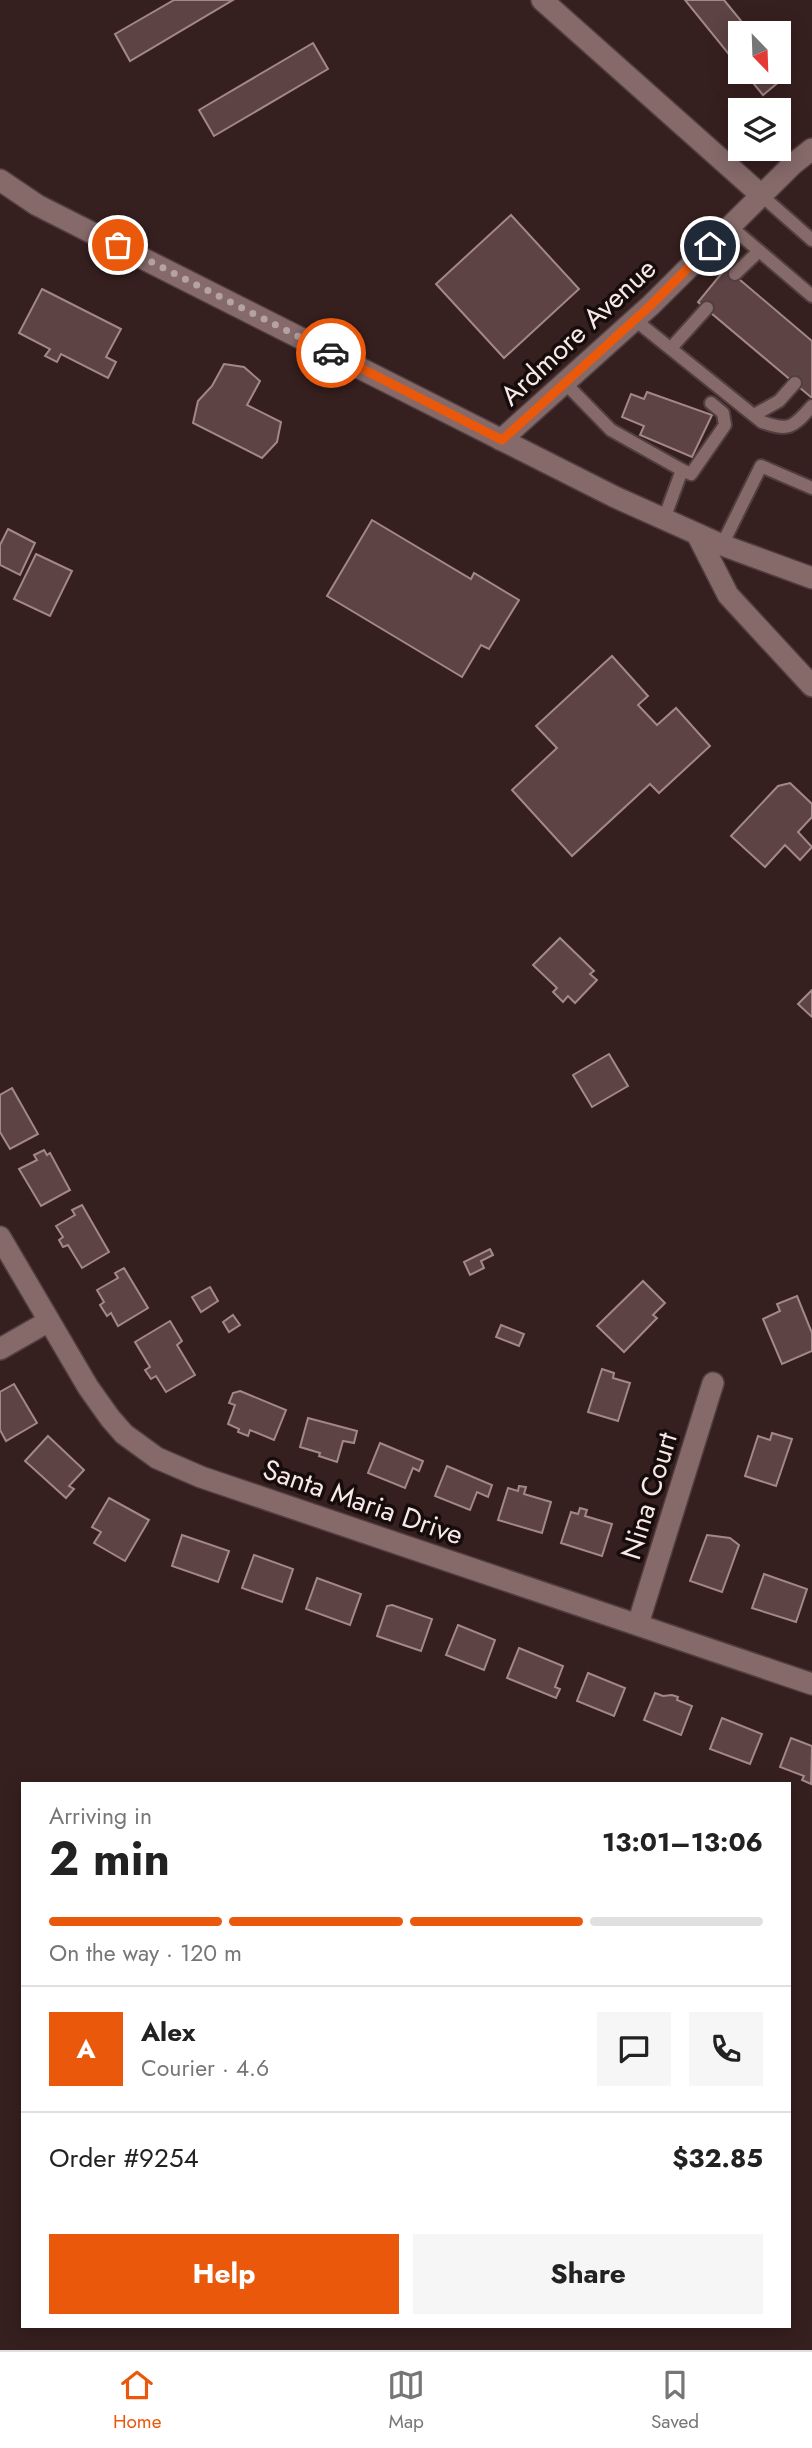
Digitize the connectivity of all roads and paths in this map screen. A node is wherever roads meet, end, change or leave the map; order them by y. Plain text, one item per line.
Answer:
1 (542, 0) edge
2 (812, 149) edge
3 (0, 180) edge
4 (761, 195) junction
5 (730, 226) junction
6 (812, 240) edge
7 (759, 251) junction
8 (735, 274) dead end
9 (812, 296) edge
10 (707, 308) dead end
11 (635, 320) junction
12 (671, 348) junction
13 (565, 383) junction
14 (794, 383) dead end
15 (711, 403) dead end
16 (812, 406) edge
17 (754, 415) junction
18 (502, 440) junction
19 (682, 470) junction
20 (812, 488) edge
21 (664, 519) junction
22 (696, 534) junction
23 (722, 545) junction
24 (812, 579) edge
25 (812, 686) edge
26 (0, 1237) edge
27 (49, 1321) junction
28 (0, 1349) edge
29 (713, 1383) dead end
30 (638, 1625) junction
31 (812, 1684) edge

1 - 4 street
2 - 4 street, Ardmore Avenue
3 - 18 street
4 - 5 street, Ardmore Avenue
4 - 6 lane
5 - 7 lane
5 - 11 street, Ardmore Avenue
7 - 8 lane
7 - 9 lane
10 - 12 lane
11 - 12 lane
11 - 13 street, Ardmore Avenue
12 - 17 lane
13 - 18 street, Ardmore Avenue
13 - 19 lane
14 - 17 lane
15 - 19 lane
16 - 17 lane
18 - 21 street
19 - 21 lane
20 - 23 lane
21 - 22 street
22 - 23 street
22 - 25 street
23 - 24 street
26 - 27 street, Santa Maria Drive
27 - 28 street
27 - 30 street, Santa Maria Drive
29 - 30 street, Nina Court
30 - 31 street, Santa Maria Drive

